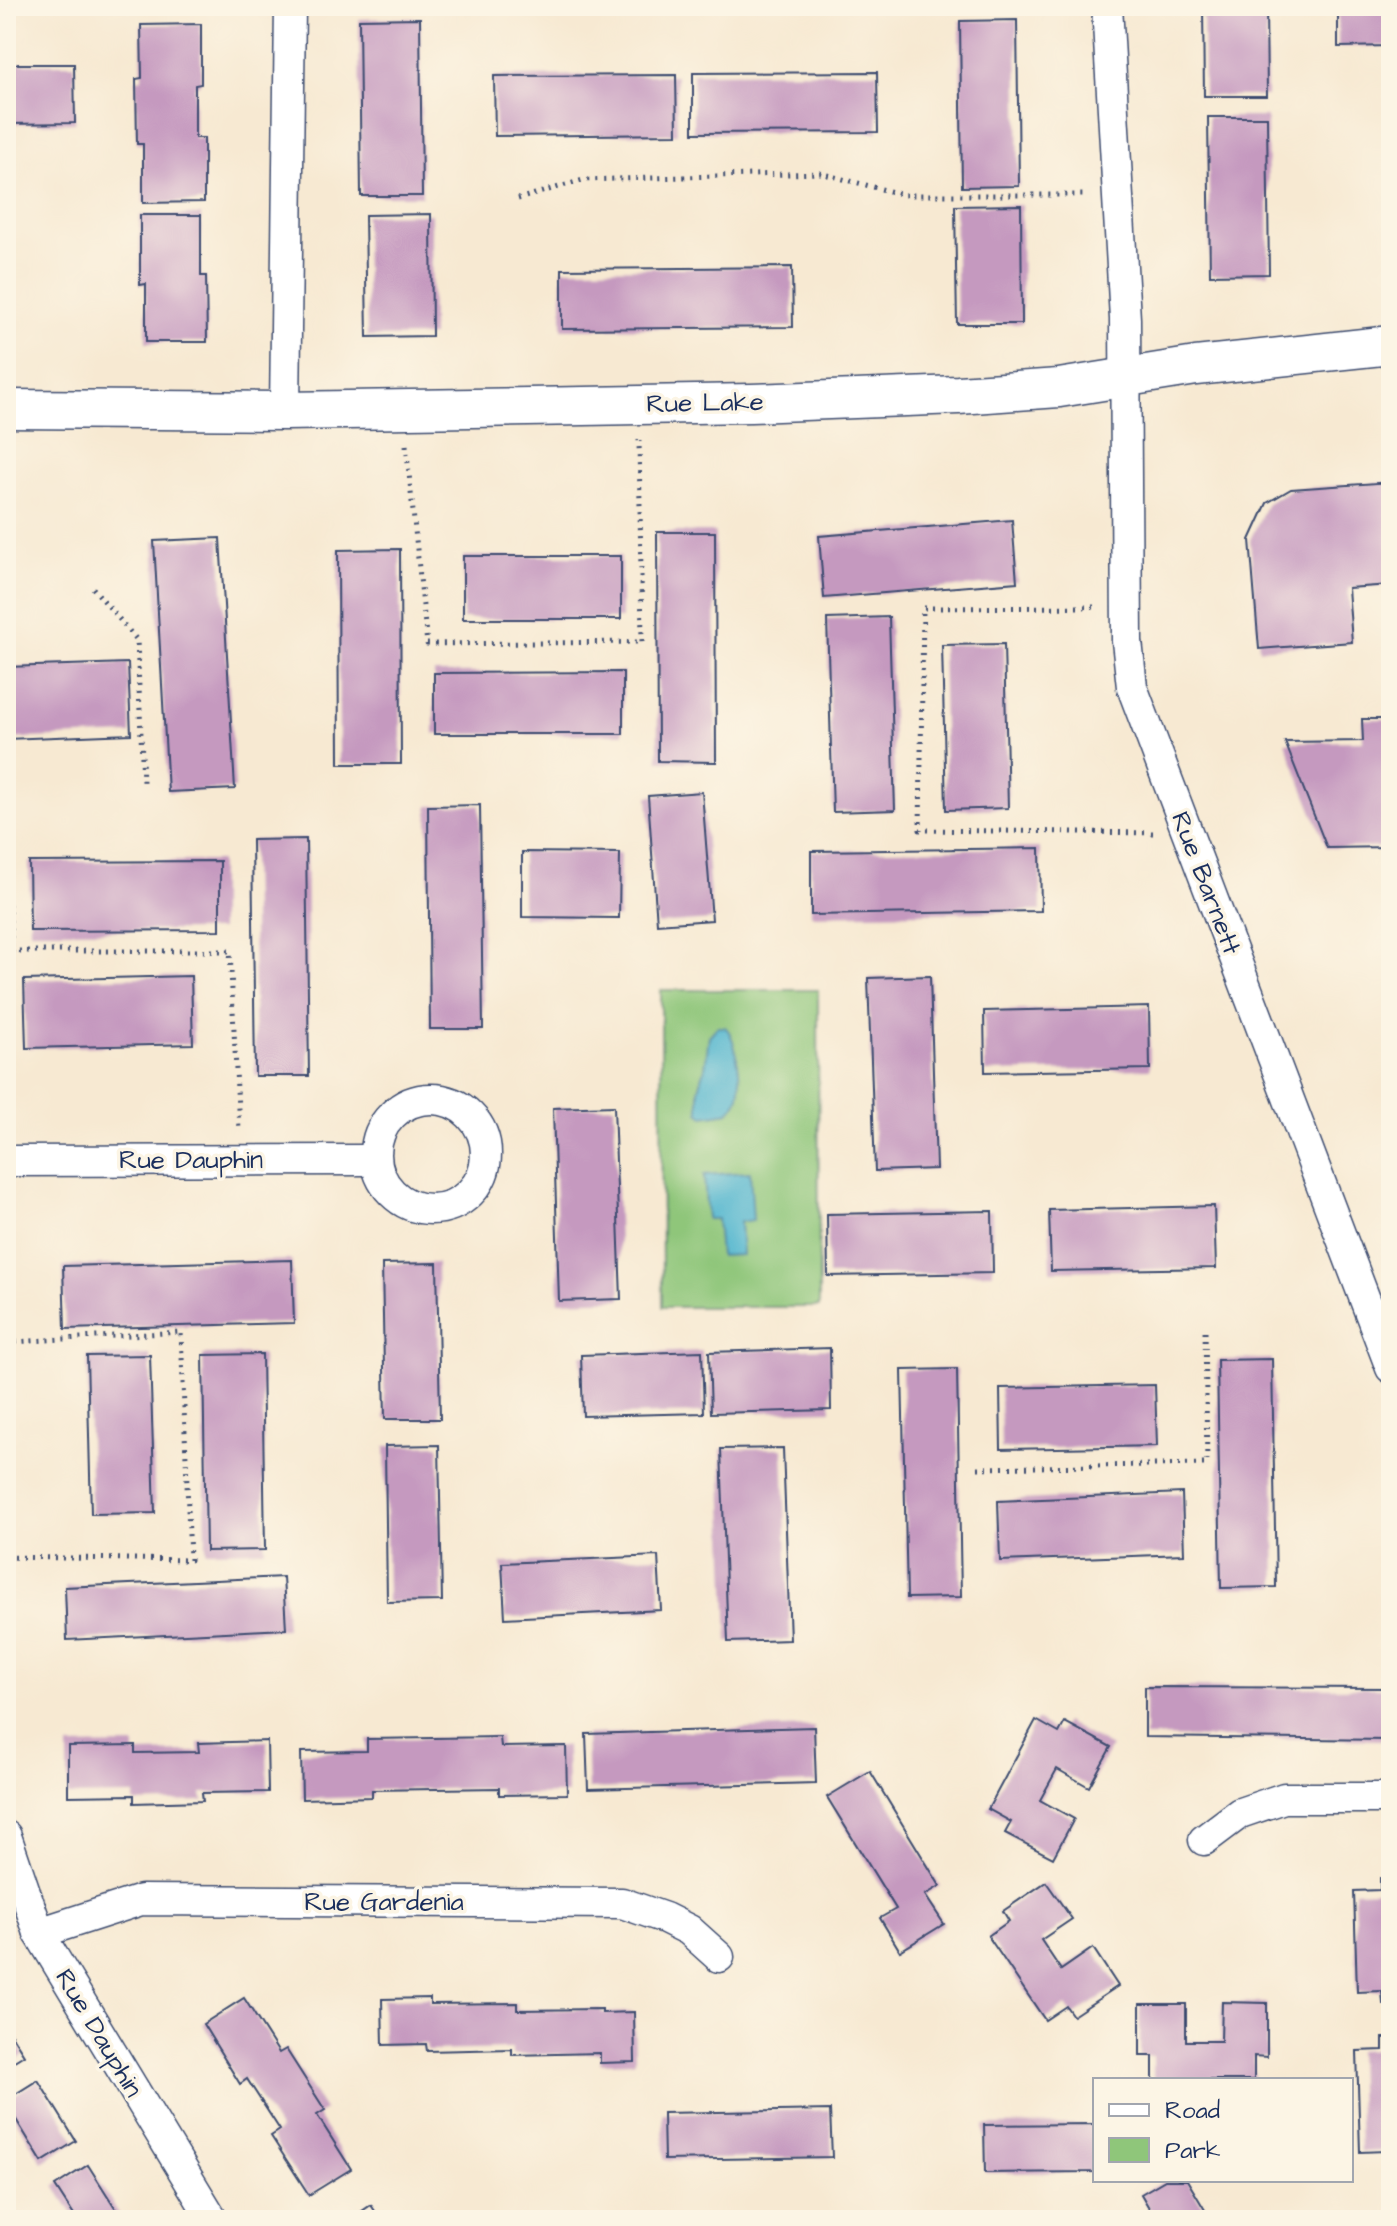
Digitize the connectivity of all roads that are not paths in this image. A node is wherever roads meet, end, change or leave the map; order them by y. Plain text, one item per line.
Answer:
1 (290, 6) edge
2 (1107, 6) edge
3 (1391, 345) edge
4 (1124, 378) junction
5 (6, 409) edge
6 (285, 411) junction
7 (376, 1160) dead end
8 (6, 1161) edge
9 (1391, 1368) edge
10 (1391, 1798) edge
11 (6, 1836) edge
12 (1204, 1840) dead end
13 (39, 1933) junction
14 (719, 1957) dead end
15 (213, 2220) edge

1 - 6 street
2 - 4 street
3 - 4 street, Rue Lake
4 - 6 street, Rue Lake
4 - 9 street, Rue Barnett
5 - 6 street, Rue Lake
7 - 8 street, Rue Dauphin
10 - 12 street
11 - 13 street, Rue Dauphin
13 - 14 street, Rue Gardenia
13 - 15 street, Rue Dauphin

